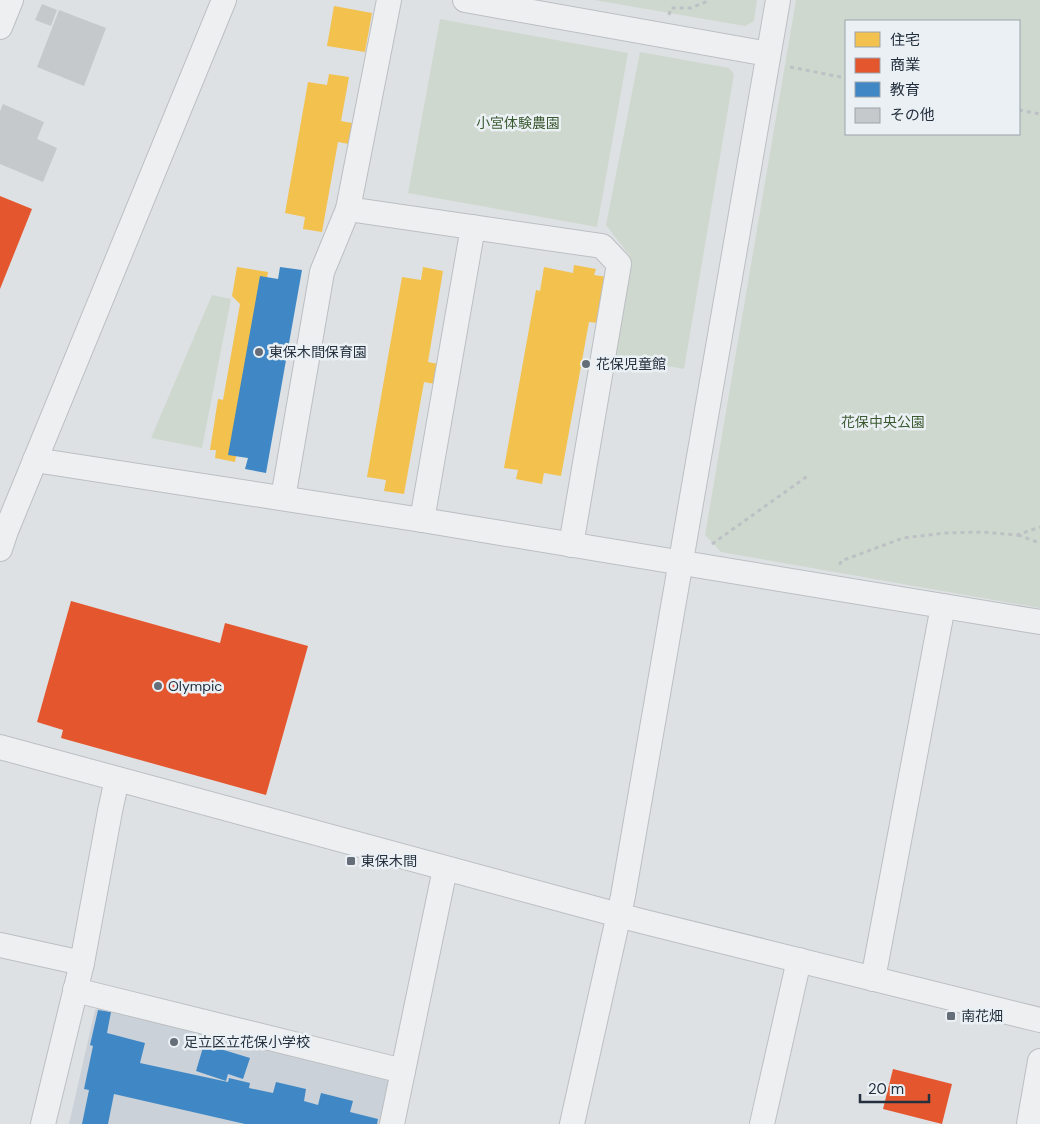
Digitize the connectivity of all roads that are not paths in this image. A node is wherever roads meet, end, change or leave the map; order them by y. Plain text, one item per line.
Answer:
1 (11, 0) edge
2 (224, 0) edge
3 (390, 0) edge
4 (465, 0) edge
5 (778, 0) edge
6 (0, 27) edge
7 (768, 54) junction
8 (348, 209) junction
9 (473, 227) junction
10 (36, 460) junction
11 (283, 498) junction
12 (422, 520) junction
13 (2, 537) edge
14 (571, 545) junction
15 (681, 563) junction
16 (944, 606) junction
17 (1040, 622) edge
18 (0, 747) edge
19 (118, 780) junction
20 (445, 869) junction
21 (619, 915) junction
22 (0, 944) edge
23 (799, 960) junction
24 (82, 963) junction
25 (874, 979) junction
26 (75, 990) junction
27 (1040, 1020) edge
28 (1040, 1061) edge
29 (403, 1071) junction
30 (43, 1124) edge
31 (392, 1124) edge
32 (572, 1124) edge
33 (762, 1124) edge
34 (1029, 1124) edge

1 - 6 street
2 - 10 street
3 - 8 street
4 - 7 street
5 - 7 street
7 - 15 street
8 - 9 street
8 - 11 street
9 - 12 street
9 - 14 street
10 - 11 street
10 - 13 street
11 - 12 street
12 - 14 street
14 - 15 street
15 - 16 street
15 - 21 street
16 - 17 street
16 - 25 street
18 - 19 street
19 - 20 street
19 - 24 street
20 - 21 street
20 - 29 street
21 - 23 street
21 - 32 street
22 - 24 street
23 - 25 street
23 - 33 street
24 - 26 street
25 - 27 street
26 - 29 street
26 - 30 street
28 - 34 street
29 - 31 street

